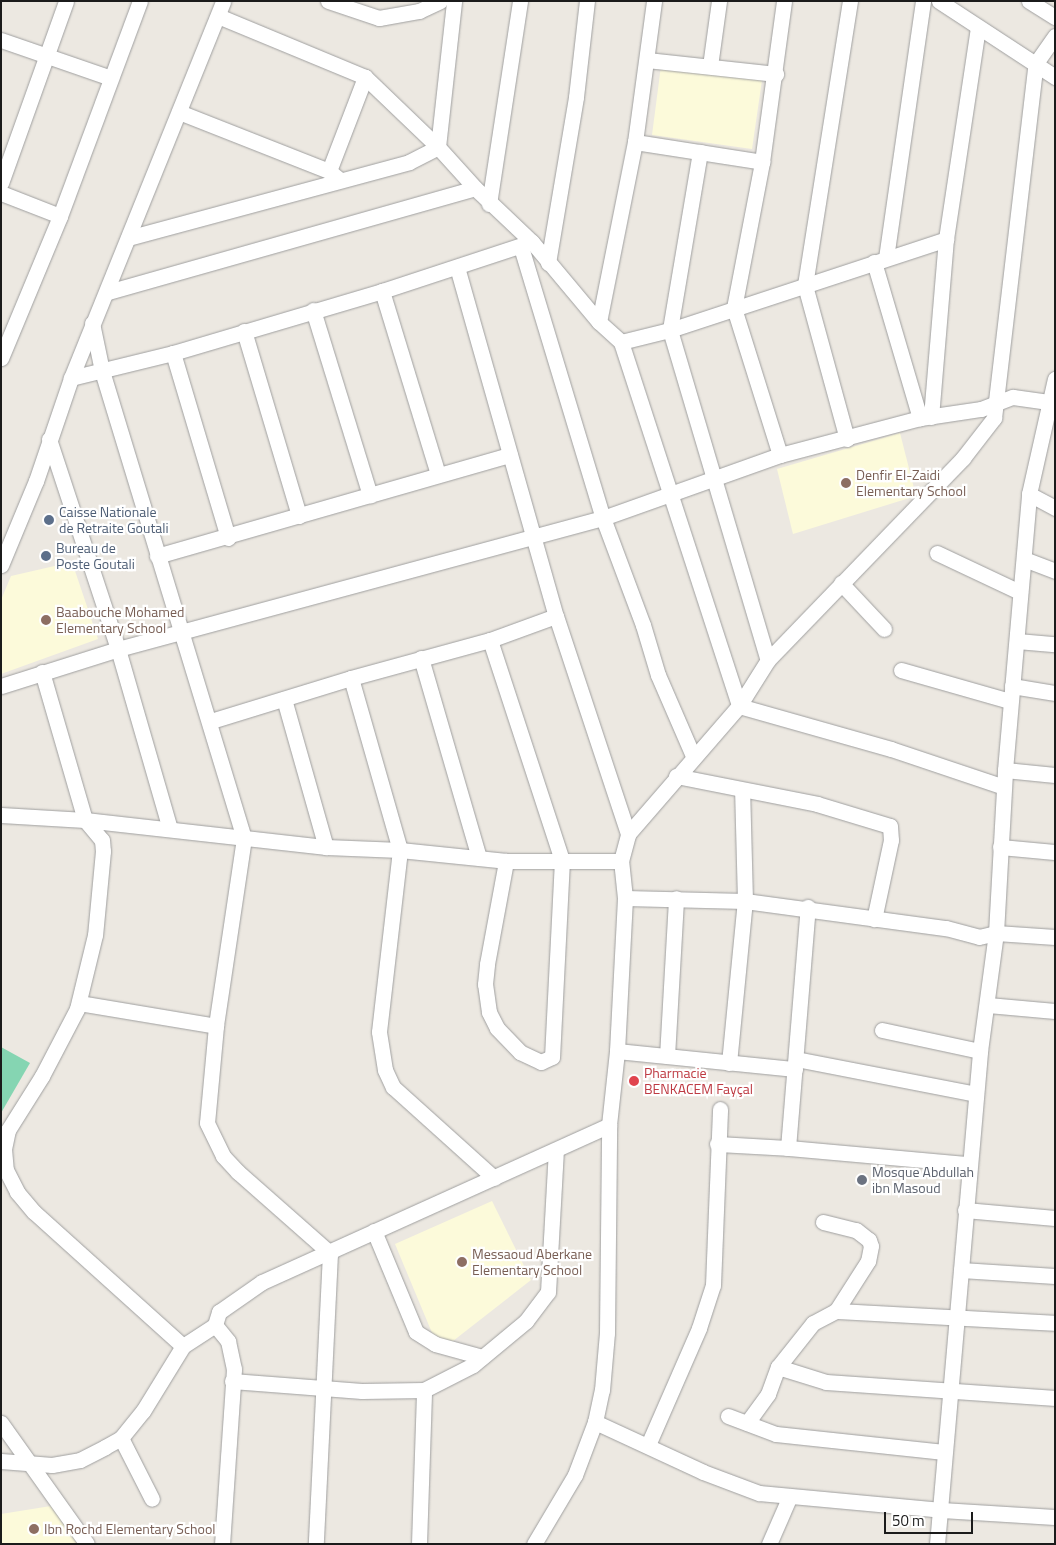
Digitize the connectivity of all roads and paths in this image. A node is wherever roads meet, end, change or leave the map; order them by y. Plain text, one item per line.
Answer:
1 (66, 1) edge
2 (140, 1) edge
3 (223, 1) edge
4 (328, 1) edge
5 (440, 1) edge
6 (454, 1) edge
7 (520, 1) edge
8 (587, 1) edge
9 (654, 1) edge
10 (719, 1) edge
11 (784, 1) edge
12 (850, 1) edge
13 (923, 1) edge
14 (939, 1) edge
15 (1029, 1) edge
16 (218, 16) junction
17 (1055, 17) edge
18 (978, 28) junction
19 (1055, 36) edge
20 (1, 40) edge
21 (45, 53) junction
22 (647, 60) junction
23 (1036, 64) junction
24 (710, 66) junction
25 (776, 74) junction
26 (365, 77) junction
27 (1055, 77) edge
28 (111, 78) junction
29 (179, 112) junction
30 (635, 142) junction
31 (438, 147) junction
32 (700, 152) junction
33 (762, 162) junction
34 (334, 175) junction
35 (1, 183) edge
36 (475, 188) junction
37 (1, 193) edge
38 (490, 204) junction
39 (60, 216) junction
40 (128, 238) junction
41 (946, 239) junction
42 (527, 244) junction
43 (880, 260) junction
44 (548, 263) junction
45 (457, 267) junction
46 (805, 285) junction
47 (382, 291) junction
48 (108, 292) junction
49 (734, 308) junction
50 (313, 310) junction
51 (599, 322) junction
52 (92, 323) junction
53 (670, 330) junction
54 (244, 331) junction
55 (621, 342) junction
56 (173, 353) junction
57 (1, 358) edge
58 (102, 371) junction
59 (71, 378) junction
60 (1055, 379) edge
61 (1052, 401) edge
62 (996, 404) junction
63 (925, 417) junction
64 (49, 439) junction
65 (847, 439) junction
66 (780, 454) junction
67 (510, 455) junction
68 (438, 474) junction
69 (714, 480) junction
70 (1029, 494) junction
71 (370, 495) junction
72 (671, 496) junction
73 (1055, 508) edge
74 (299, 516) junction
75 (603, 518) junction
76 (228, 538) junction
77 (534, 538) junction
78 (937, 553) dead end
79 (157, 556) junction
80 (1024, 559) junction
81 (1, 565) edge
82 (1055, 572) edge
83 (841, 582) junction
84 (1020, 592) junction
85 (556, 616) junction
86 (884, 629) dead end
87 (181, 632) junction
88 (490, 640) junction
89 (1017, 641) junction
90 (1055, 644) edge
91 (118, 649) junction
92 (421, 658) junction
93 (768, 660) junction
94 (902, 670) dead end
95 (42, 672) junction
96 (351, 678) junction
97 (1, 686) edge
98 (1055, 693) edge
99 (1011, 694) junction
100 (284, 698) junction
101 (739, 706) junction
102 (211, 721) junction
103 (694, 758) junction
104 (1005, 770) junction
105 (1055, 775) edge
106 (676, 776) junction
107 (1004, 787) junction
108 (742, 790) junction
109 (1, 815) edge
110 (85, 820) junction
111 (170, 830) junction
112 (628, 834) junction
113 (244, 838) junction
114 (326, 847) junction
115 (1000, 847) junction
116 (400, 850) junction
117 (1055, 852) edge
118 (479, 858) junction
119 (562, 860) junction
120 (506, 861) junction
121 (621, 861) junction
122 (625, 898) junction
123 (676, 898) junction
124 (745, 901) junction
125 (808, 908) junction
126 (874, 919) junction
127 (996, 933) junction
128 (1055, 937) edge
129 (79, 1003) junction
130 (988, 1005) junction
131 (1055, 1011) edge
132 (216, 1026) junction
133 (882, 1030) dead end
134 (617, 1051) junction
135 (980, 1051) junction
136 (667, 1056) junction
137 (730, 1063) junction
138 (796, 1064) junction
139 (976, 1094) junction
140 (720, 1109) dead end
141 (609, 1125) junction
142 (717, 1144) junction
143 (788, 1148) junction
144 (556, 1150) junction
145 (969, 1164) junction
146 (494, 1178) junction
147 (965, 1210) junction
148 (1055, 1218) edge
149 (823, 1222) dead end
150 (374, 1231) junction
151 (330, 1253) junction
152 (961, 1270) junction
153 (1055, 1276) edge
154 (836, 1310) junction
155 (954, 1317) junction
156 (1055, 1323) edge
157 (215, 1325) junction
158 (184, 1346) junction
159 (482, 1357) junction
160 (778, 1368) junction
161 (232, 1381) junction
162 (325, 1389) junction
163 (424, 1390) junction
164 (949, 1390) junction
165 (1055, 1398) edge
166 (728, 1416) dead end
167 (595, 1422) junction
168 (1, 1423) edge
169 (747, 1423) junction
170 (121, 1438) junction
171 (648, 1445) junction
172 (944, 1452) junction
173 (1, 1461) edge
174 (27, 1463) junction
175 (790, 1496) junction
176 (152, 1499) dead end
177 (941, 1510) junction
178 (1055, 1516) edge
179 (87, 1544) edge
180 (222, 1544) edge
181 (316, 1544) edge
182 (419, 1544) edge
183 (534, 1544) edge
184 (769, 1544) edge
185 (937, 1544) edge

1 - 21 street
2 - 28 street
3 - 16 street
4 - 5 street
6 - 31 street
7 - 38 street
8 - 44 street
9 - 22 street
10 - 24 street
11 - 25 street
12 - 46 street
13 - 43 street
14 - 18 street
15 - 17 street
16 - 26 street
16 - 29 street
18 - 23 street
18 - 41 street
19 - 23 street
20 - 21 street
21 - 28 street
21 - 35 street
22 - 24 street
22 - 30 street
23 - 27 street
23 - 62 street
24 - 25 street
25 - 33 street
26 - 31 street
26 - 34 street
28 - 39 street
29 - 34 street
29 - 40 street
30 - 32 street
30 - 51 street
31 - 34 street
31 - 36 street
32 - 33 street
32 - 53 street
33 - 49 street
34 - 40 street
36 - 38 street
36 - 48 street
37 - 39 street
38 - 42 street
39 - 57 street
40 - 48 street
41 - 43 street
41 - 63 street
42 - 44 street
42 - 45 street
42 - 75 street
43 - 46 street
43 - 63 street
44 - 51 street
45 - 47 street
45 - 67 street
46 - 49 street
46 - 65 street
47 - 50 street
47 - 68 street
48 - 52 street
49 - 53 street
49 - 66 street
50 - 54 street
50 - 71 street
51 - 55 street
52 - 58 street
52 - 59 street
53 - 55 street
53 - 69 street
54 - 56 street
54 - 74 street
55 - 72 street
56 - 58 street
56 - 76 street
58 - 59 street
58 - 79 street
59 - 64 street
60 - 61 street
61 - 62 street
61 - 70 street
62 - 63 street
62 - 83 street
63 - 65 street
64 - 81 street
64 - 91 street
65 - 66 street
66 - 69 street
67 - 68 street
67 - 77 street
68 - 71 street
69 - 72 street
69 - 93 street
70 - 73 street
70 - 80 street
71 - 74 street
72 - 75 street
72 - 101 street
74 - 76 street
75 - 77 street
75 - 103 street
76 - 79 street
77 - 85 street
77 - 87 street
78 - 84 street
79 - 87 street
80 - 82 street
80 - 84 street
83 - 86 street
83 - 93 street
84 - 89 street
85 - 88 street
85 - 112 street
87 - 91 street
87 - 102 street
88 - 92 street
88 - 119 street
89 - 90 street
89 - 99 street
91 - 95 street
91 - 111 street
92 - 96 street
92 - 118 street
93 - 101 street
94 - 99 street
95 - 97 street
95 - 110 street
96 - 100 street
96 - 116 street
98 - 99 street
99 - 104 street
100 - 102 street
100 - 114 street
101 - 103 street
101 - 107 street
102 - 113 street
103 - 106 street
104 - 105 street
104 - 107 street
106 - 108 street
106 - 112 street
107 - 115 street
108 - 124 street
108 - 126 street
109 - 110 street
110 - 111 street
110 - 129 street
111 - 113 street
112 - 121 street
113 - 114 street
113 - 132 street
114 - 116 street
115 - 117 street
115 - 127 street
116 - 118 street
116 - 146 street
118 - 120 street
119 - 120 street
119 - 120 street
119 - 121 street
121 - 122 street
122 - 123 street
122 - 134 street
123 - 124 street
123 - 136 street
124 - 125 street
124 - 137 street
125 - 126 street
125 - 138 street
126 - 127 street
127 - 128 street
127 - 130 street
129 - 132 street
129 - 158 street
130 - 131 street
130 - 135 street
132 - 151 street
133 - 135 street
134 - 136 street
134 - 141 street
135 - 139 street
136 - 137 street
137 - 138 street
138 - 139 street
138 - 143 street
139 - 145 street
140 - 142 street
141 - 144 street
141 - 167 street
142 - 143 street
142 - 171 street
143 - 145 street
144 - 146 street
144 - 159 street
145 - 147 street
146 - 150 street
147 - 148 street
147 - 152 street
149 - 154 street
150 - 151 street
150 - 159 street
151 - 157 street
151 - 162 street
152 - 153 street
152 - 155 street
154 - 155 street
154 - 160 street
155 - 156 street
155 - 164 street
157 - 158 street
157 - 161 street
158 - 170 street
159 - 163 street
160 - 164 street
160 - 169 street
161 - 162 street
161 - 180 street
162 - 163 street
162 - 181 street
163 - 182 street
164 - 165 street
164 - 172 street
166 - 169 street
167 - 171 street
167 - 183 street
168 - 174 street
169 - 172 street
170 - 174 street
170 - 176 street
171 - 175 street
172 - 177 street
173 - 174 street
174 - 179 street
175 - 177 street
175 - 184 street
177 - 178 street
177 - 185 street

